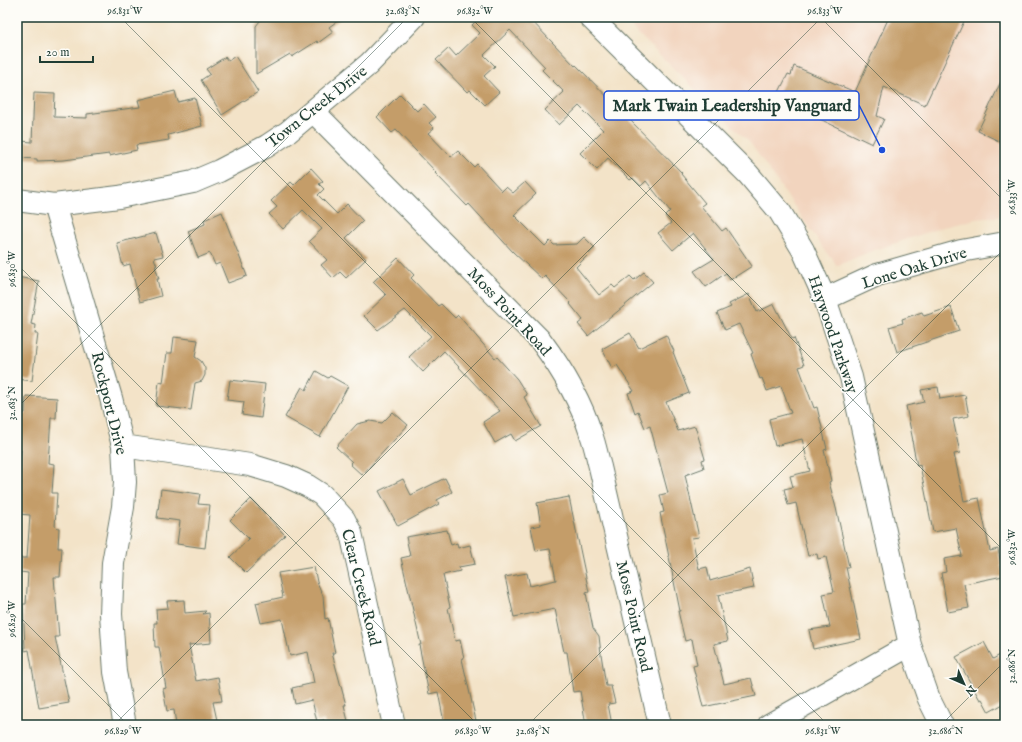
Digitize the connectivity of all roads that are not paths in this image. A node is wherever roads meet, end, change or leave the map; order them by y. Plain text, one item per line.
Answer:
1 (414, 17) edge
2 (590, 17) edge
3 (313, 112) junction
4 (17, 200) edge
5 (54, 205) junction
6 (1005, 243) edge
7 (825, 299) junction
8 (123, 446) junction
9 (910, 645) junction
10 (125, 725) edge
11 (394, 725) edge
12 (660, 725) edge
13 (769, 725) edge
14 (942, 725) edge

1 - 3 street, Town Creek Drive
2 - 7 street, Haywood Parkway
3 - 5 street, Town Creek Drive
3 - 12 street, Moss Point Road
4 - 5 street, Town Creek Drive
5 - 8 street, Rockport Drive
6 - 7 street, Lone Oak Drive
7 - 9 street, Haywood Parkway
8 - 10 street, Rockport Drive
8 - 11 street, Clear Creek Road
9 - 13 street
9 - 14 street, Haywood Parkway

